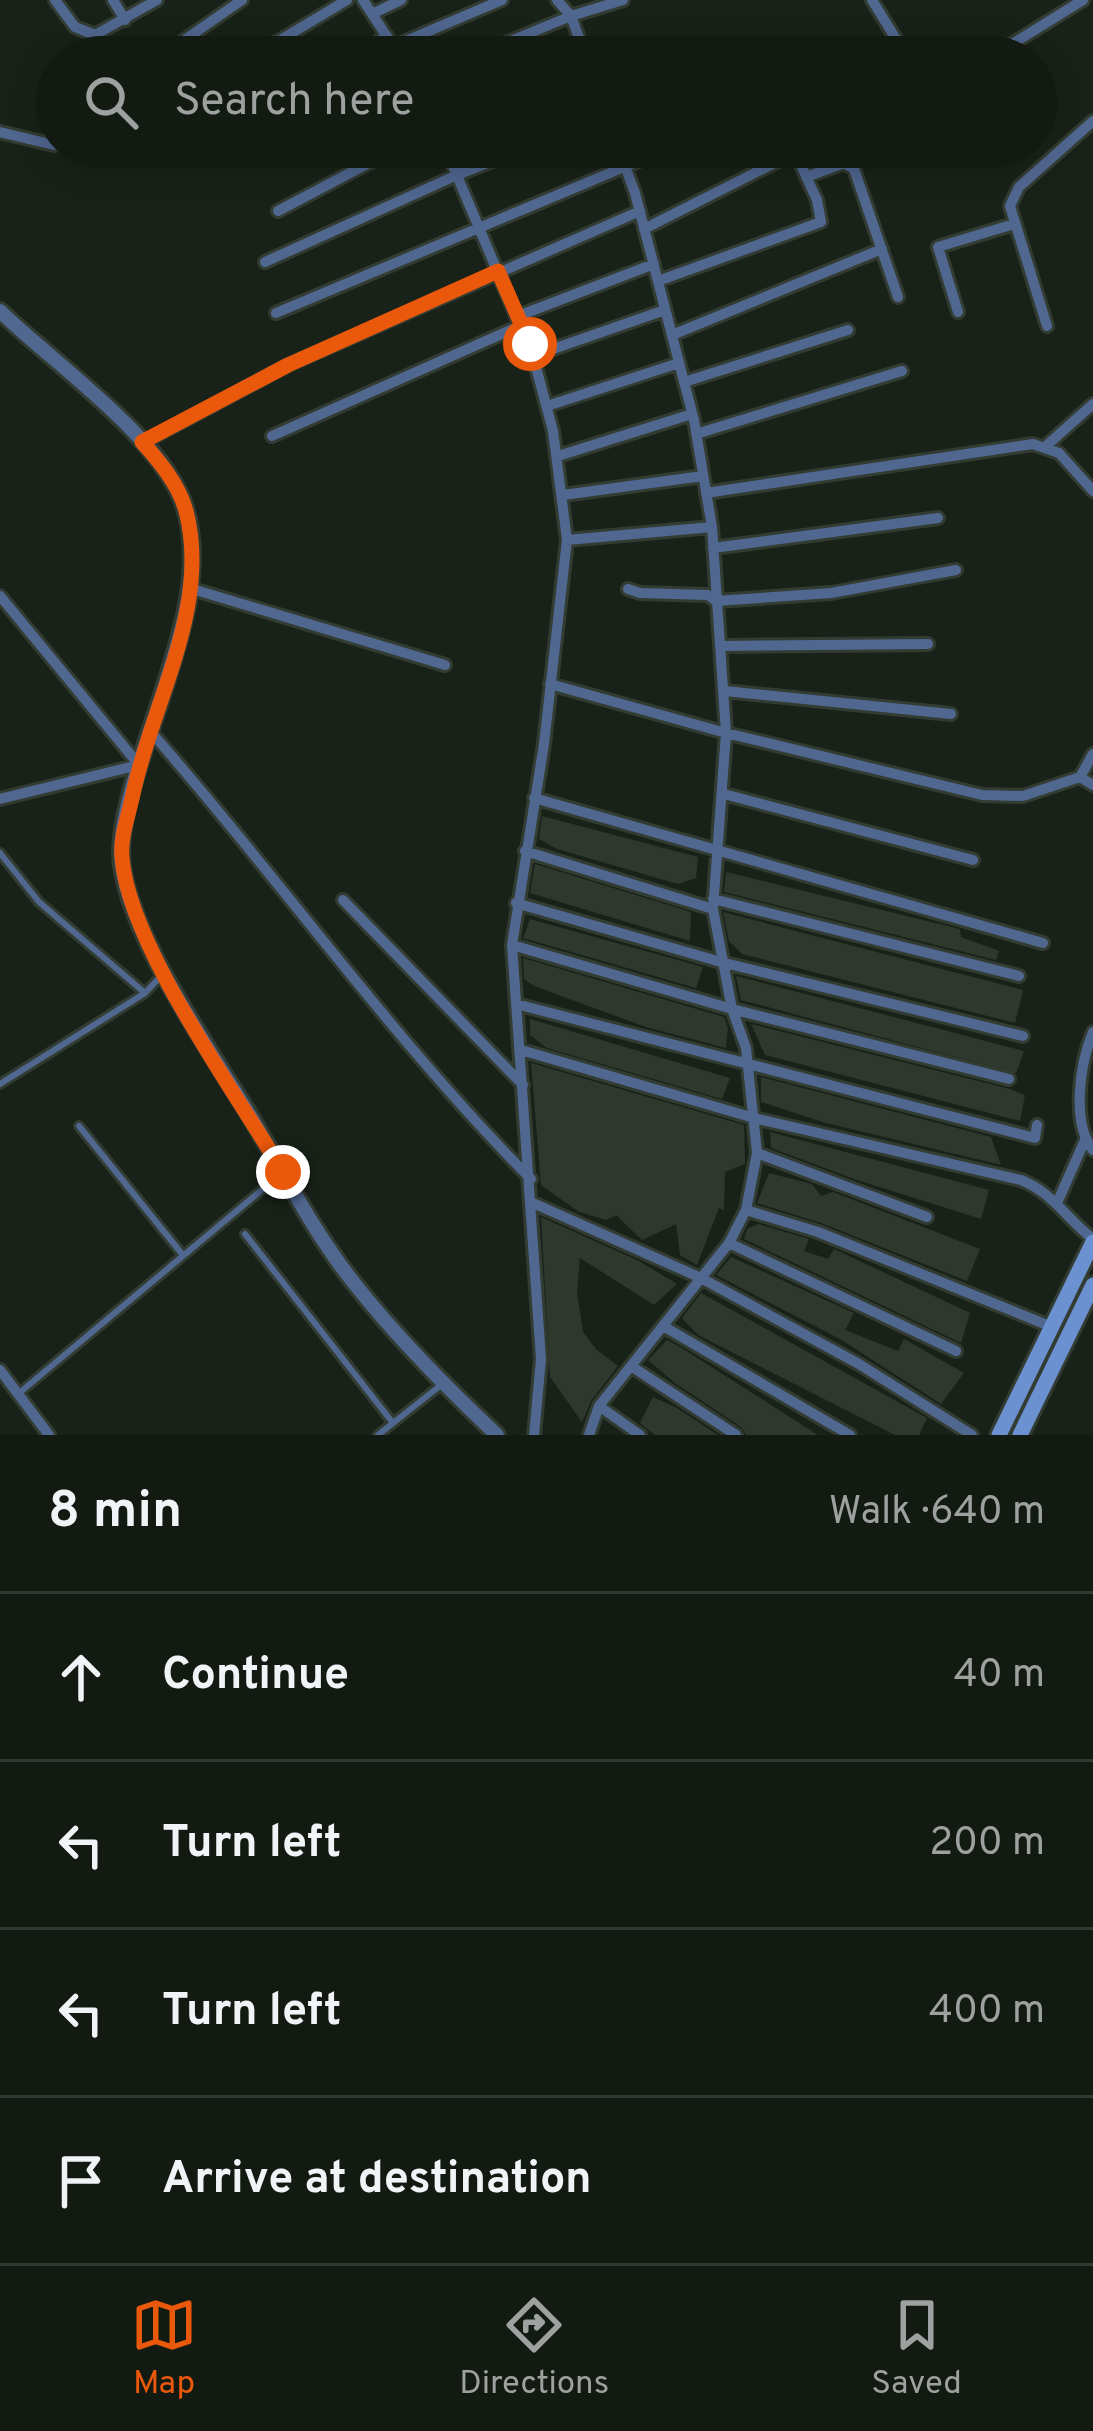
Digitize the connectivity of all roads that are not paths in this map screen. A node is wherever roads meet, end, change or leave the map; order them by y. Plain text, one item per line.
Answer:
1 (55, 0) edge
2 (113, 0) edge
3 (158, 0) edge
4 (242, 0) edge
5 (347, 0) edge
6 (363, 0) edge
7 (401, 0) edge
8 (502, 0) edge
9 (557, 0) edge
10 (623, 0) edge
11 (872, 0) edge
12 (1085, 0) edge
13 (1093, 11) edge
14 (372, 14) junction
15 (571, 16) junction
16 (125, 20) junction
17 (190, 36) edge
18 (287, 36) edge
19 (387, 36) edge
20 (419, 36) edge
21 (523, 36) edge
22 (578, 36) edge
23 (894, 36) edge
24 (1026, 36) edge
25 (1093, 121) edge
26 (0, 132) edge
27 (36, 141) edge
28 (1057, 153) edge
29 (359, 168) edge
30 (454, 168) edge
31 (475, 168) edge
32 (764, 168) edge
33 (804, 168) edge
34 (836, 168) edge
35 (851, 168) edge
36 (1040, 168) edge
37 (626, 169) joint
38 (457, 175) junction
39 (806, 177) junction
40 (278, 211) dead end
41 (640, 211) junction
42 (1014, 224) junction
43 (479, 227) junction
44 (644, 229) junction
45 (882, 249) junction
46 (265, 262) dead end
47 (654, 265) junction
48 (498, 271) junction
49 (658, 281) junction
50 (898, 297) dead end
51 (665, 310) junction
52 (0, 311) edge
53 (958, 312) dead end
54 (276, 313) dead end
55 (519, 321) junction
56 (1047, 326) dead end
57 (848, 330) dead end
58 (672, 335) junction
59 (533, 356) junction
60 (679, 363) junction
61 (902, 371) dead end
62 (684, 382) junction
63 (1093, 404) edge
64 (547, 406) junction
65 (692, 414) junction
66 (1081, 416) junction
67 (1093, 427) edge
68 (696, 434) junction
69 (272, 436) dead end
70 (142, 442) junction
71 (1046, 446) junction
72 (557, 456) junction
73 (703, 476) junction
74 (1093, 491) edge
75 (706, 494) junction
76 (563, 495) junction
77 (938, 518) dead end
78 (712, 527) junction
79 (567, 540) junction
80 (713, 548) junction
81 (956, 570) dead end
82 (189, 588) junction
83 (628, 589) dead end
84 (0, 596) edge
85 (716, 602) junction
86 (928, 644) dead end
87 (722, 646) junction
88 (445, 665) dead end
89 (550, 684) junction
90 (725, 691) junction
91 (951, 714) dead end
92 (151, 732) junction
93 (726, 733) junction
94 (1093, 754) edge
95 (139, 765) junction
96 (1080, 777) junction
97 (1093, 785) edge
98 (724, 794) junction
99 (534, 798) junction
100 (0, 799) edge
101 (717, 850) junction
102 (525, 851) junction
103 (0, 853) edge
104 (973, 860) dead end
105 (343, 900) dead end
106 (516, 903) junction
107 (713, 904) junction
108 (1043, 944) dead end
109 (512, 945) junction
110 (722, 962) junction
111 (163, 974) junction
112 (1019, 976) dead end
113 (145, 993) junction
114 (516, 1004) junction
115 (732, 1010) junction
116 (1093, 1032) edge
117 (1023, 1036) dead end
118 (521, 1050) junction
119 (747, 1064) junction
120 (1009, 1079) dead end
121 (0, 1084) edge
122 (524, 1085) junction
123 (754, 1118) junction
124 (1037, 1125) dead end
125 (79, 1126) dead end
126 (1089, 1145) edge
127 (757, 1153) junction
128 (283, 1172) junction
129 (531, 1179) junction
130 (533, 1203) junction
131 (1057, 1203) junction
132 (746, 1210) junction
133 (927, 1217) dead end
134 (245, 1234) dead end
135 (1093, 1241) edge
136 (729, 1243) junction
137 (182, 1254) junction
138 (701, 1278) junction
139 (1093, 1285) edge
140 (663, 1326) junction
141 (1052, 1327) junction
142 (956, 1351) dead end
143 (631, 1366) junction
144 (0, 1370) edge
145 (442, 1383) junction
146 (18, 1394) junction
147 (599, 1406) junction
148 (393, 1423) junction
149 (49, 1435) edge
150 (378, 1435) edge
151 (497, 1435) edge
152 (534, 1435) edge
153 (589, 1435) edge
154 (640, 1435) edge
155 (736, 1435) edge
156 (850, 1435) edge
157 (972, 1435) edge
158 (999, 1435) edge
159 (1020, 1435) edge

1 - 16 street
2 - 16 street
3 - 16 street
4 - 17 street
5 - 18 street
6 - 14 street
7 - 14 street
8 - 20 street
9 - 15 street
10 - 15 street
11 - 23 street
12 - 13 street
12 - 24 street
14 - 19 street
15 - 21 street
15 - 22 street
25 - 28 street
26 - 27 street
29 - 40 street
30 - 38 street
31 - 38 street
32 - 44 street
33 - 39 street
34 - 39 street
35 - 45 street
36 - 42 street
37 - 41 street
37 - 43 street
38 - 43 street
38 - 46 street
39 - 49 street
41 - 44 street
41 - 48 street
42 - 53 street
42 - 56 street
43 - 48 street
43 - 54 street
44 - 47 street
45 - 50 street
45 - 58 street
47 - 49 street
47 - 55 street
48 - 55 street
48 - 70 street
49 - 51 street
51 - 58 street
51 - 59 street
52 - 70 street
55 - 59 street
55 - 69 street
57 - 62 street
58 - 60 street
59 - 64 street
60 - 62 street
60 - 64 street
61 - 68 street
62 - 65 street
63 - 66 street
64 - 72 street
65 - 68 street
65 - 72 street
66 - 67 street
66 - 71 street
68 - 73 street
70 - 82 street
71 - 74 street
71 - 75 street
72 - 76 street
73 - 75 street
73 - 76 street
75 - 78 street
76 - 79 street
77 - 80 street
78 - 79 street
78 - 80 street
79 - 89 street
80 - 85 street
81 - 85 street
82 - 88 street
82 - 92 street
83 - 85 street
84 - 95 street
85 - 87 street
86 - 87 street
87 - 90 street
89 - 93 street
89 - 99 street
90 - 91 street
90 - 93 street
92 - 95 street
92 - 129 street
93 - 96 street
93 - 98 street
94 - 96 street
95 - 100 street
95 - 111 street
96 - 97 street
98 - 101 street
98 - 104 street
99 - 101 street
99 - 102 street
101 - 107 street
101 - 108 street
102 - 106 street
102 - 107 street
103 - 113 lane
105 - 122 street
106 - 109 street
106 - 110 street
107 - 110 street
107 - 112 street
109 - 114 street
109 - 115 street
110 - 115 street
110 - 117 street
111 - 113 lane
111 - 128 street
113 - 121 lane
114 - 118 street
114 - 119 street
115 - 119 street
115 - 120 street
116 - 126 street
118 - 122 street
118 - 123 street
119 - 123 street
119 - 124 street
122 - 129 street
123 - 127 street
123 - 131 street
125 - 137 lane
126 - 131 street
127 - 132 street
127 - 133 street
128 - 137 lane
128 - 145 street
129 - 130 street
130 - 138 street
130 - 152 street
131 - 135 street
132 - 136 street
132 - 141 street
134 - 148 lane
135 - 141 main road
136 - 138 street
136 - 142 street
137 - 146 lane
138 - 140 street
138 - 157 street
139 - 159 main road
140 - 143 street
140 - 156 street
141 - 158 main road
143 - 147 street
143 - 155 street
144 - 146 street
145 - 148 lane
145 - 151 street
146 - 149 street
147 - 153 street
147 - 154 street
148 - 150 lane

